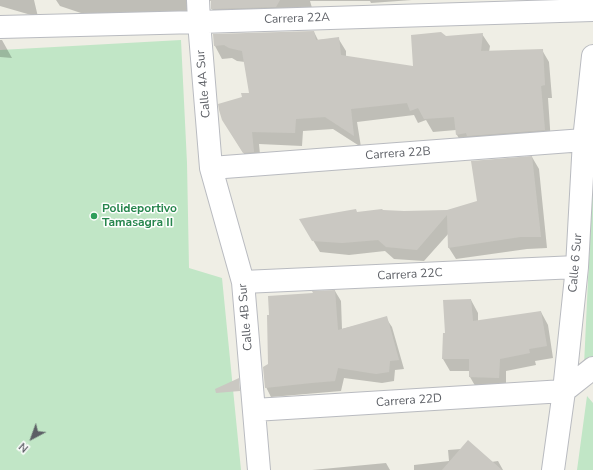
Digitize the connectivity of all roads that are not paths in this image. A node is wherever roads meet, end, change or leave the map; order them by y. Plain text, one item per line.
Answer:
1 (198, 0) edge
2 (593, 10) edge
3 (199, 22) junction
4 (0, 27) edge
5 (593, 56) edge
6 (587, 156) edge
7 (211, 168) junction
8 (577, 267) junction
9 (243, 282) junction
10 (593, 368) edge
11 (564, 391) junction
12 (254, 410) junction
13 (259, 470) edge
14 (553, 470) edge

1 - 3 street, Calle 4A Sur
2 - 3 street, Carrera 22A
3 - 4 street, Carrera 22A
3 - 7 street, Calle 4A Sur
5 - 6 street, Calle 6 Sur
6 - 7 street, Carrera 22B
6 - 8 street, Calle 6 Sur
7 - 9 street, Calle 4B Sur
8 - 9 street, Carrera 22C
8 - 11 street, Calle 6 Sur
9 - 12 street, Calle 4B Sur
10 - 11 street
11 - 12 street, Carrera 22D
11 - 14 street, Calle 6 Sur
12 - 13 street, Calle 4B Sur

